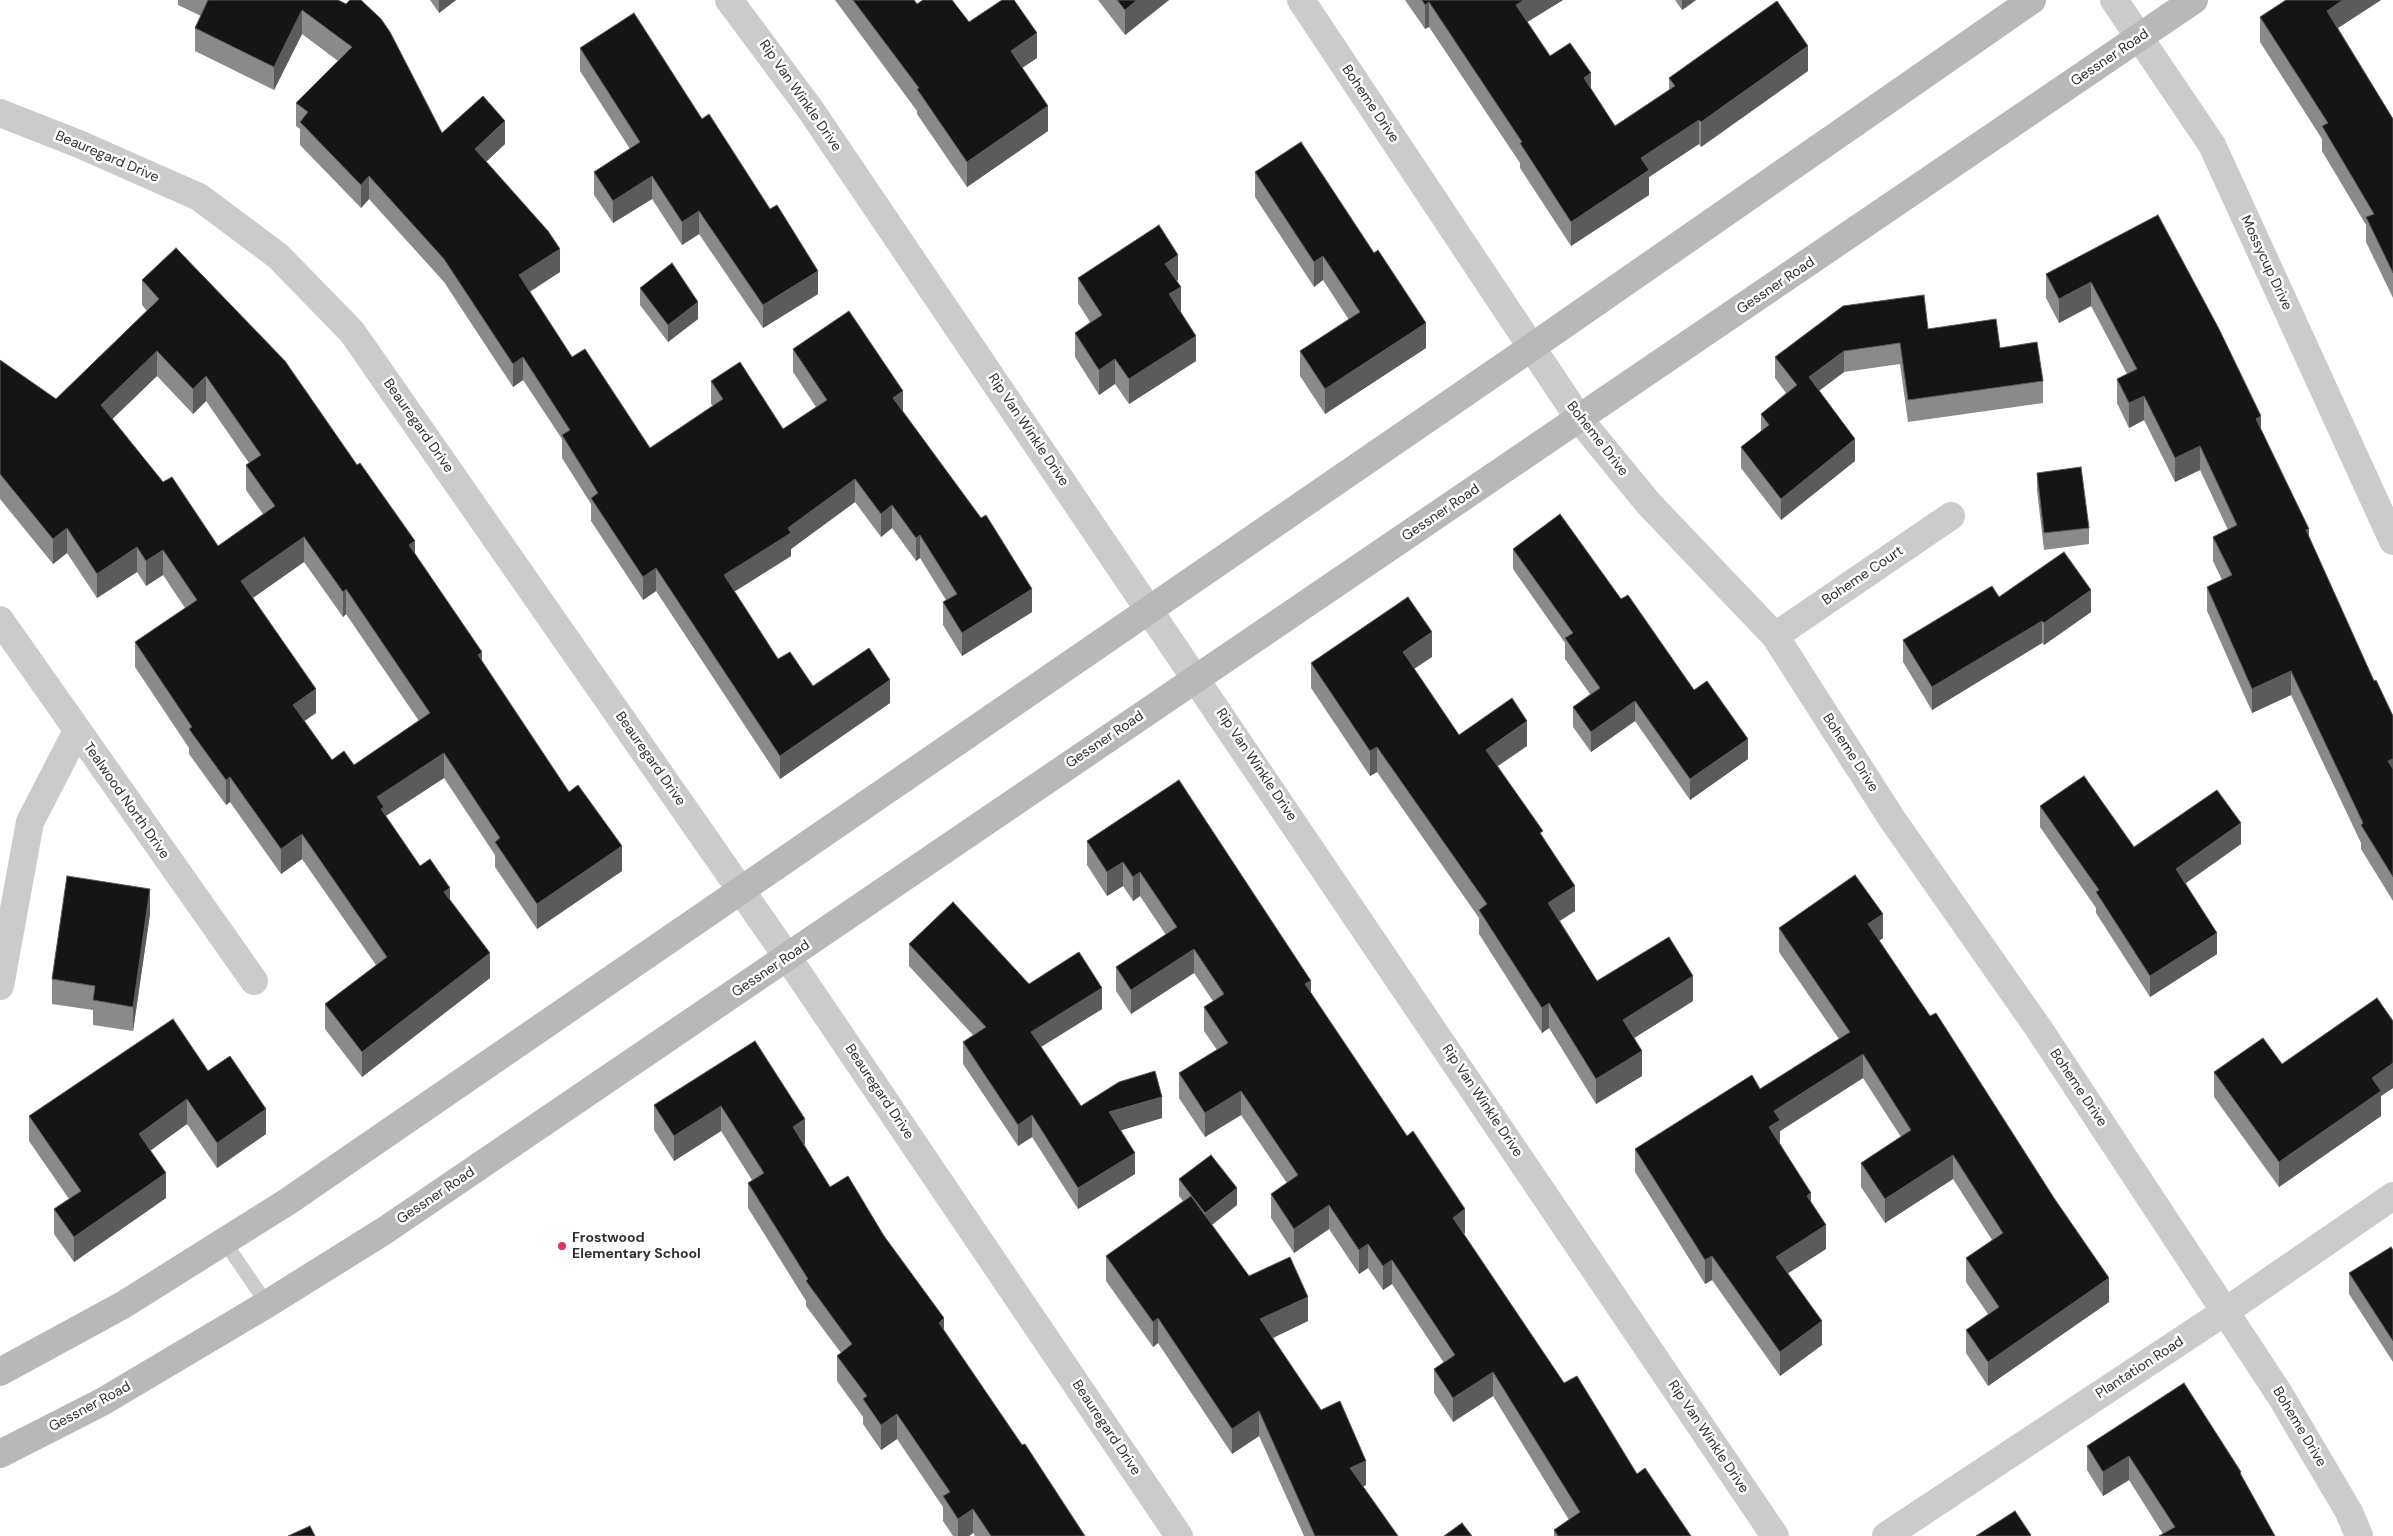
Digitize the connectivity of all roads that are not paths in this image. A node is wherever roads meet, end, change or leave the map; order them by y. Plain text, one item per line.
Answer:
1 (729, 0) edge
2 (1301, 0) edge
3 (2032, 0) edge
4 (2114, 0) edge
5 (2194, 0) edge
6 (2140, 38) junction
7 (0, 113) edge
8 (1532, 348) junction
9 (1580, 420) junction
10 (1950, 516) dead end
11 (2393, 540) edge
12 (1150, 610) junction
13 (0, 620) edge
14 (1775, 636) junction
15 (1196, 678) junction
16 (77, 731) junction
17 (742, 890) junction
18 (788, 958) junction
19 (254, 981) dead end
20 (0, 986) edge
21 (2393, 1196) edge
22 (224, 1241) junction
23 (267, 1304) junction
24 (2226, 1311) junction
25 (0, 1372) edge
26 (0, 1454) edge
27 (1179, 1536) edge
28 (1775, 1536) edge
29 (1886, 1536) edge
30 (2359, 1536) edge

1 - 12 street, Rip Van Winkle Drive
2 - 8 street, Boheme Drive
3 - 8 main road
4 - 6 street, Mossycup Drive
5 - 6 main road, Gessner Road
6 - 9 main road, Gessner Road
6 - 11 street, Mossycup Drive
7 - 17 street, Beauregard Drive
8 - 9 street, Boheme Drive
8 - 12 main road
9 - 14 street, Boheme Drive
9 - 15 main road, Gessner Road
10 - 14 street, Boheme Court
12 - 15 street, Rip Van Winkle Drive
12 - 17 main road
13 - 16 street, Tealwood North Drive
14 - 24 street, Boheme Drive
15 - 18 main road, Gessner Road
15 - 28 street, Rip Van Winkle Drive
16 - 19 street, Tealwood North Drive
16 - 20 street
17 - 18 street, Beauregard Drive
17 - 22 main road
18 - 23 main road, Gessner Road
18 - 27 street, Beauregard Drive
21 - 24 street, Plantation Road
22 - 23 lane
22 - 25 main road
23 - 26 main road, Gessner Road
24 - 29 street, Plantation Road
24 - 30 street, Boheme Drive

